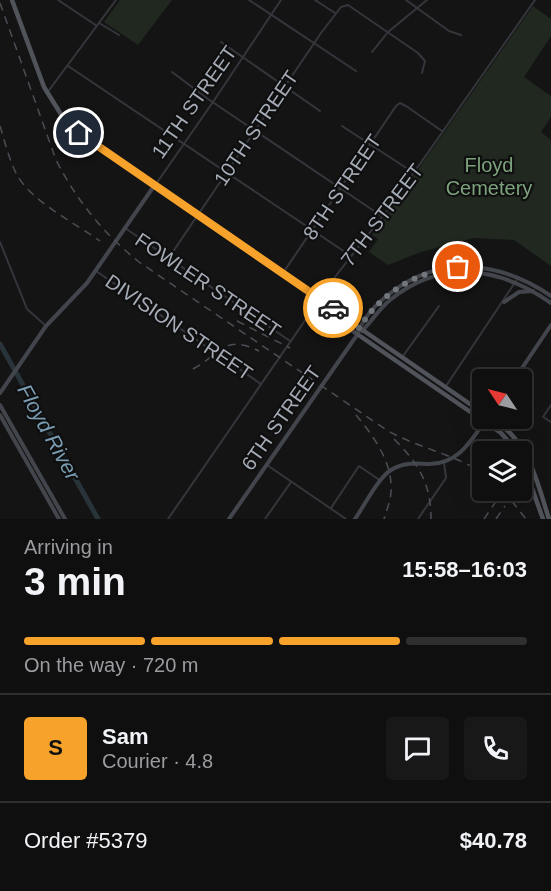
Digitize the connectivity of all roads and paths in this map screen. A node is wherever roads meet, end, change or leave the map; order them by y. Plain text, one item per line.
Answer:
1 (12, 0) edge
2 (58, 0) edge
3 (116, 0) edge
4 (249, 0) edge
5 (281, 0) edge
6 (315, 0) edge
7 (406, 0) edge
8 (427, 0) edge
9 (534, 1) edge
10 (418, 8) junction
11 (335, 13) junction
12 (271, 15) junction
13 (99, 22) junction
14 (97, 26) junction
15 (388, 32) junction
16 (461, 34) dead end
17 (119, 35) dead end
18 (221, 42) dead end
19 (314, 43) junction
20 (372, 52) dead end
21 (243, 58) junction
22 (68, 66) junction
23 (356, 71) dead end
24 (172, 72) dead end
25 (422, 73) dead end
26 (284, 86) junction
27 (47, 93) junction
28 (213, 102) junction
29 (320, 111) dead end
30 (342, 126) dead end
31 (255, 131) junction
32 (442, 131) junction
33 (184, 143) junction
34 (370, 145) junction
35 (227, 172) junction
36 (414, 173) junction
37 (154, 186) junction
38 (341, 188) junction
39 (197, 216) junction
40 (383, 217) junction
41 (125, 228) junction
42 (313, 231) junction
43 (0, 242) edge
44 (351, 256) junction
45 (168, 259) junction
46 (96, 271) junction
47 (283, 273) junction
48 (518, 280) junction
49 (534, 292) junction
50 (551, 296) edge
51 (320, 299) junction
52 (504, 302) junction
53 (551, 303) edge
54 (439, 306) dead end
55 (551, 325) edge
56 (46, 327) junction
57 (361, 329) junction
58 (357, 335) junction
59 (290, 341) junction
60 (402, 358) junction
61 (398, 363) junction
62 (521, 369) edge
63 (261, 384) junction
64 (445, 387) junction
65 (0, 393) edge
66 (441, 393) junction
67 (0, 405) edge
68 (472, 405) edge
69 (551, 405) edge
70 (472, 412) edge
71 (0, 415) edge
72 (551, 422) edge
73 (479, 429) edge
74 (497, 429) edge
75 (506, 429) edge
76 (510, 441) edge
77 (444, 463) junction
78 (267, 465) junction
79 (381, 481) junction
80 (532, 481) edge
81 (291, 482) junction
82 (331, 508) junction
83 (546, 510) edge
84 (59, 519) edge
85 (65, 519) edge
86 (168, 519) edge
87 (230, 519) edge
88 (265, 519) edge
89 (346, 519) edge
90 (355, 519) edge
91 (418, 519) edge
92 (547, 519) edge

1 - 27 main road
2 - 14 street
3 - 13 street
4 - 12 street
5 - 12 street, 11TH STREET
6 - 11 street
7 - 10 street
8 - 10 street
9 - 32 street, 7TH STREET
10 - 15 street
10 - 16 street
11 - 15 street, 10TH STREET
11 - 19 street, 10TH STREET
12 - 19 street
12 - 21 street, 11TH STREET
13 - 14 street
13 - 17 street
14 - 22 street
15 - 20 street
15 - 25 street
18 - 21 street
19 - 23 street
19 - 26 street, 10TH STREET
21 - 26 street
21 - 28 street, 11TH STREET
22 - 27 street
22 - 33 street
24 - 28 street
26 - 29 street
26 - 31 street, 10TH STREET
27 - 37 main road
28 - 31 street
28 - 33 street, 11TH STREET
30 - 34 street
31 - 35 street, 10TH STREET
31 - 38 street
32 - 34 street, 8TH STREET
32 - 36 street, 7TH STREET
33 - 35 street
33 - 37 street, 11TH STREET
34 - 36 street
34 - 38 street, 8TH STREET
35 - 39 street, 10TH STREET
35 - 42 street
36 - 40 street, 7TH STREET
37 - 39 main road
37 - 41 main road, 11TH STREET
38 - 40 street
38 - 42 street, 8TH STREET
39 - 45 street, 10TH STREET
39 - 47 main road
40 - 44 street, 7TH STREET
41 - 45 street, FOWLER STREET
41 - 46 main road, 11TH STREET
42 - 44 street
42 - 47 street, 8TH STREET
43 - 56 street
44 - 51 street, 7TH STREET
45 - 59 street, FOWLER STREET
46 - 56 main road, 11TH STREET
46 - 63 street, DIVISION STREET
47 - 51 main road
48 - 49 main road
48 - 50 main road
48 - 52 street
48 - 57 main road, 6TH STREET
49 - 52 main road
49 - 53 main road
51 - 57 main road
51 - 58 main road
51 - 59 street, 7TH STREET
52 - 64 street
54 - 60 street
55 - 62 main road
56 - 65 main road, 11TH STREET
57 - 58 main road, 6TH STREET
57 - 60 main road
58 - 61 main road
58 - 78 main road, 6TH STREET
59 - 63 street, 7TH STREET
60 - 61 street
60 - 64 main road
61 - 66 main road
63 - 86 street, 7TH STREET
64 - 66 street
64 - 68 main road
66 - 70 main road
67 - 85 main road
69 - 72 street
71 - 84 main road
73 - 77 main road
74 - 76 main road
75 - 83 main road
77 - 79 main road
77 - 91 street
78 - 81 street
78 - 87 main road, 6TH STREET
79 - 82 street
79 - 90 main road
80 - 83 main road
81 - 82 street
81 - 88 street
82 - 89 street
83 - 92 main road

